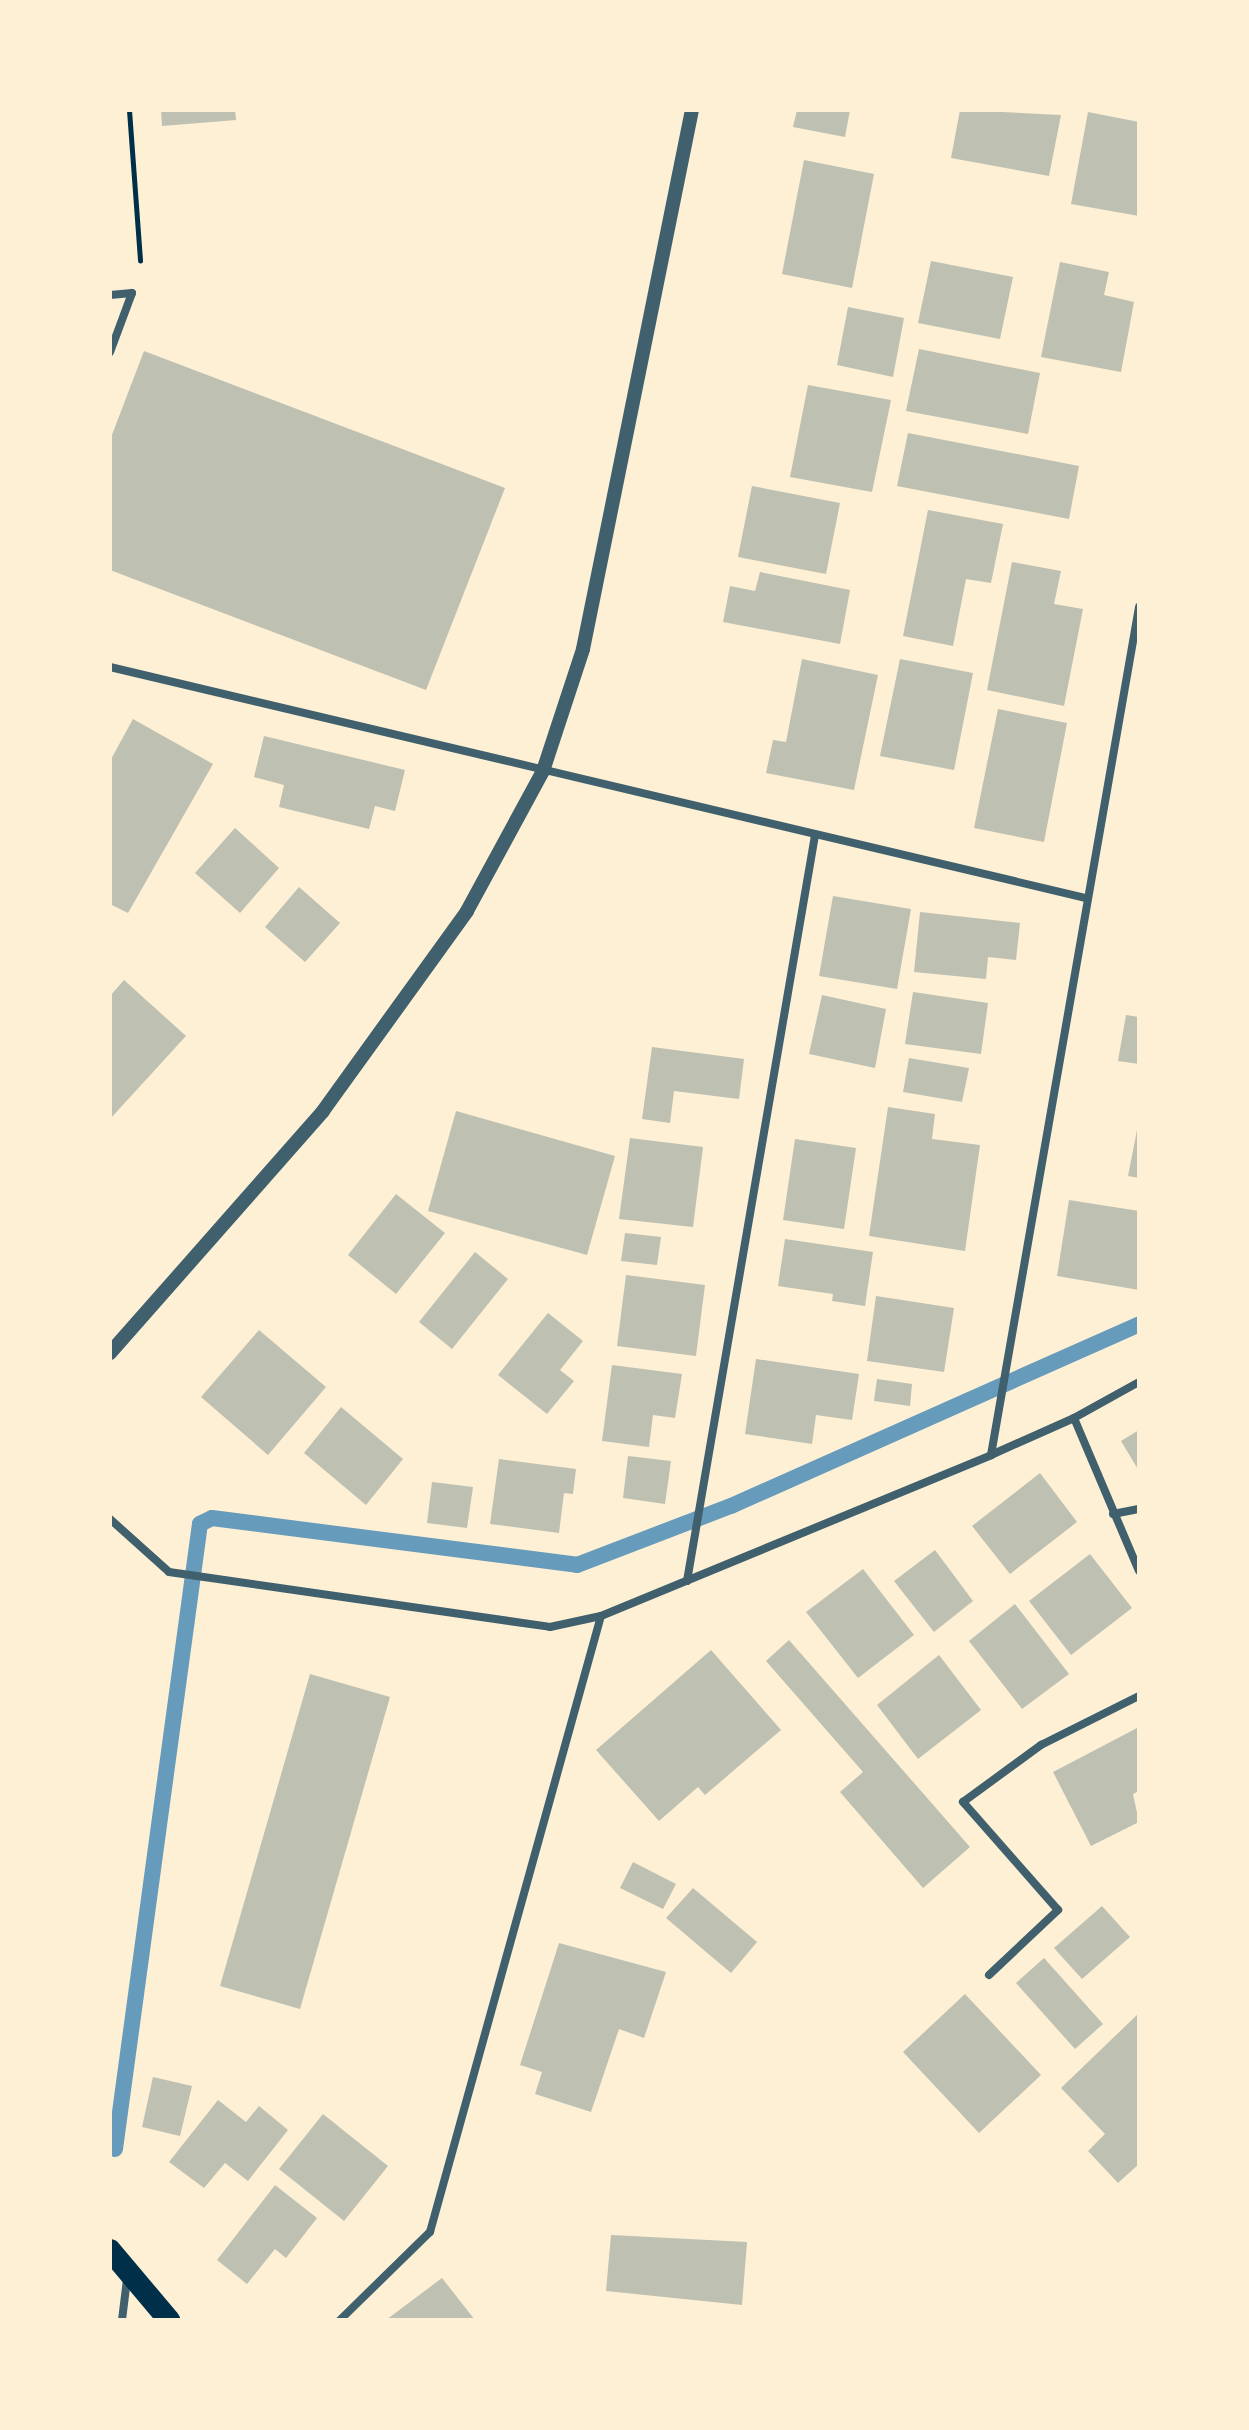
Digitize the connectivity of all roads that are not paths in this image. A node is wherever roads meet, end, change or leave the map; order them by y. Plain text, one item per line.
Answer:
1 (692, 110) edge
2 (110, 295) edge
3 (110, 352) edge
4 (1139, 607) edge
5 (110, 667) edge
6 (543, 771) junction
7 (815, 835) junction
8 (1086, 898) junction
9 (110, 1353) edge
10 (1139, 1382) edge
11 (1074, 1418) junction
12 (991, 1455) junction
13 (1139, 1509) edge
14 (1113, 1514) junction
15 (110, 1519) edge
16 (1139, 1571) edge
17 (687, 1581) junction
18 (601, 1616) junction
19 (1139, 1696) edge
20 (989, 1975) dead end
21 (110, 2250) edge
22 (128, 2270) junction
23 (122, 2320) edge
24 (169, 2320) edge
25 (340, 2320) edge

1 - 6 street
2 - 3 street
4 - 8 street
5 - 6 street
6 - 7 street
6 - 9 street
7 - 8 street
7 - 17 street
8 - 12 street
10 - 11 street
11 - 12 street
11 - 14 street
12 - 17 street
13 - 14 street
14 - 16 street
15 - 18 street
17 - 18 street
18 - 25 street
19 - 20 street
21 - 22 highway
22 - 23 street
22 - 24 highway

